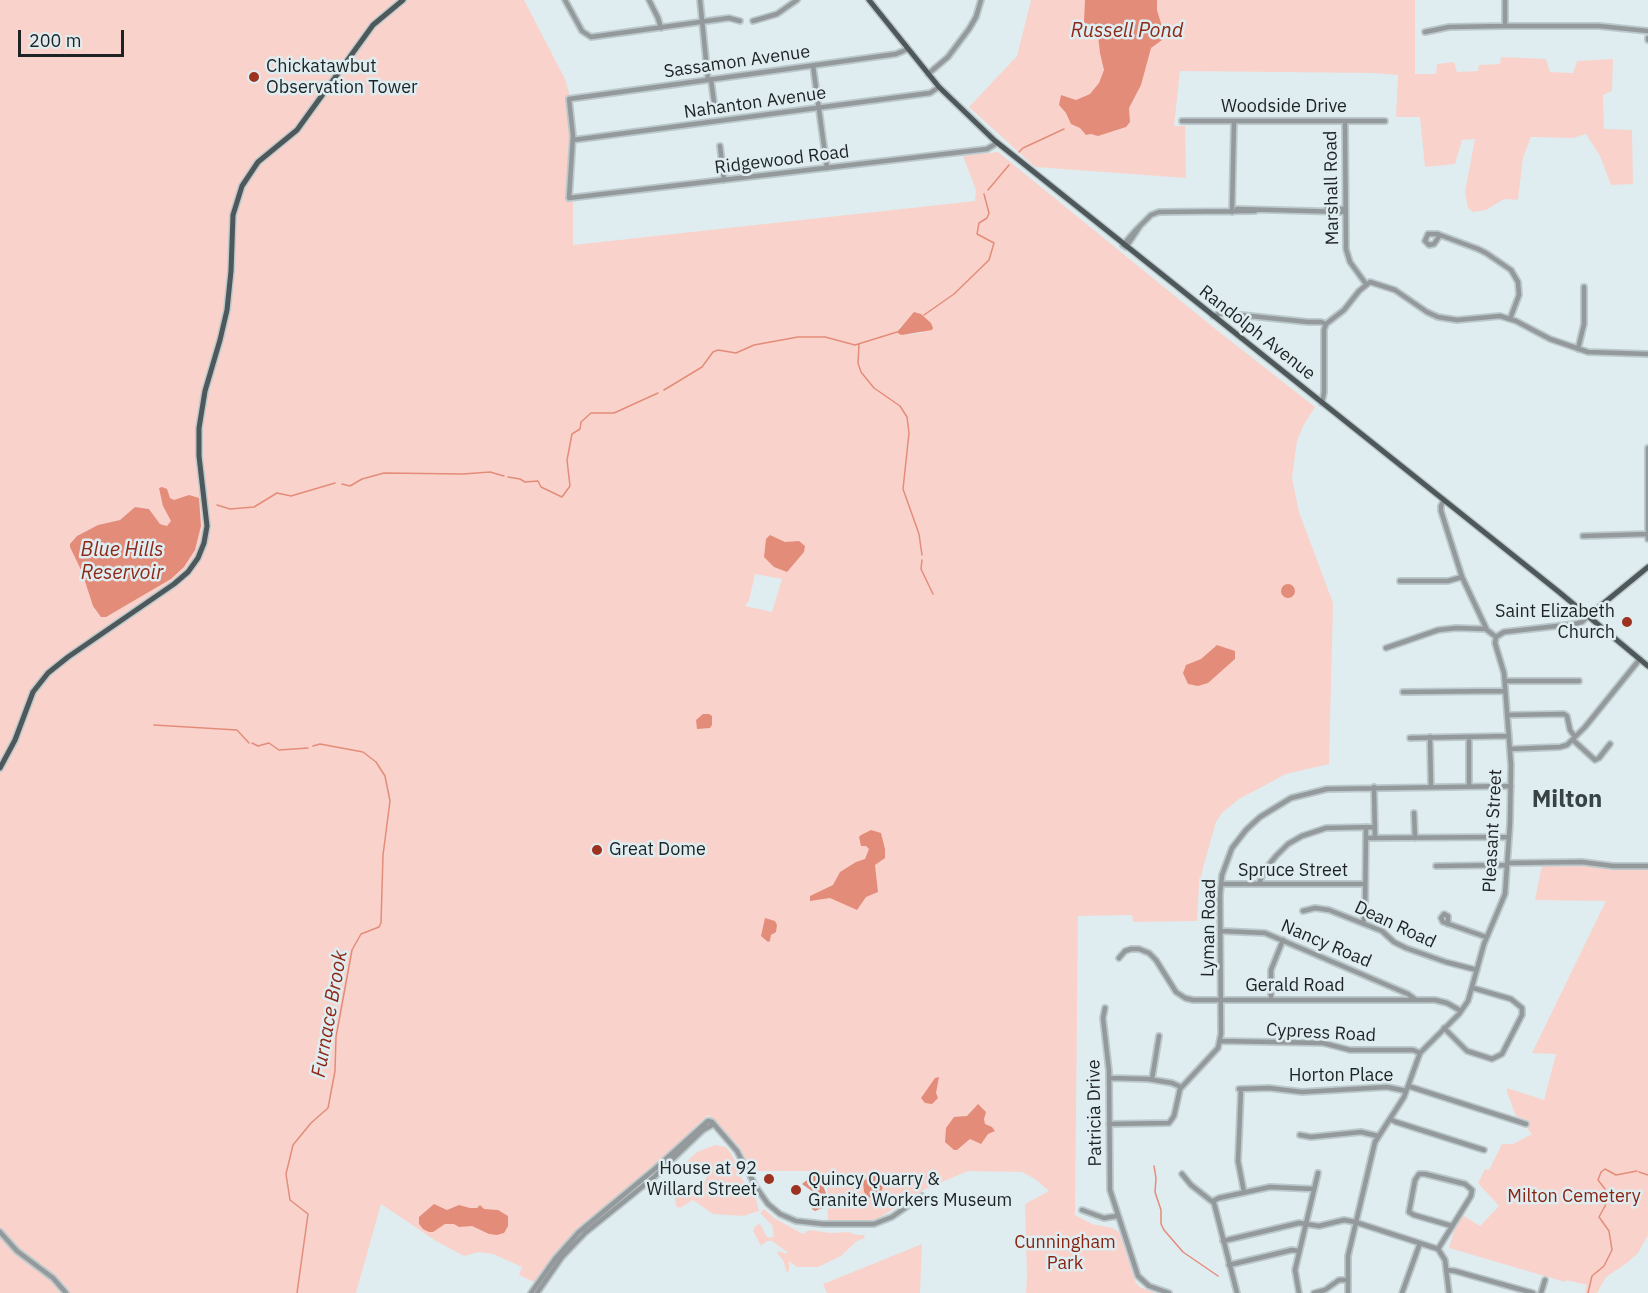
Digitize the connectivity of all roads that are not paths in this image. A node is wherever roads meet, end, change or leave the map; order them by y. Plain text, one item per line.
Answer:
1 (403, 0) edge
2 (565, 0) edge
3 (648, 0) edge
4 (700, 0) edge
5 (797, 0) edge
6 (870, 0) edge
7 (981, 0) edge
8 (1505, 0) edge
9 (740, 21) dead end
10 (753, 21) dead end
11 (702, 22) junction
12 (1505, 27) junction
13 (661, 28) junction
14 (1648, 31) edge
15 (1425, 32) dead end
16 (908, 49) junction
17 (813, 66) junction
18 (928, 74) junction
19 (709, 80) junction
20 (939, 87) junction
21 (714, 102) dead end
22 (820, 108) junction
23 (1182, 121) dead end
24 (1233, 121) junction
25 (1345, 121) junction
26 (1385, 121) dead end
27 (573, 140) junction
28 (996, 143) junction
29 (720, 146) dead end
30 (827, 168) junction
31 (724, 180) junction
32 (1233, 210) junction
33 (1345, 211) junction
34 (1440, 235) junction
35 (1125, 246) junction
36 (1366, 284) junction
37 (1584, 287) dead end
38 (1213, 317) junction
39 (1510, 319) junction
40 (1326, 324) junction
41 (1578, 349) junction
42 (1648, 354) edge
43 (1322, 403) junction
44 (1648, 448) edge
45 (1444, 500) junction
46 (1648, 534) edge
47 (1583, 536) dead end
48 (1648, 539) edge
49 (1648, 567) edge
50 (1462, 577) junction
51 (1400, 581) dead end
52 (1588, 616) junction
53 (1486, 629) junction
54 (1496, 637) junction
55 (1386, 648) dead end
56 (1640, 659) junction
57 (1648, 666) edge
58 (1504, 681) junction
59 (1579, 681) dead end
60 (1505, 691) junction
61 (1403, 692) dead end
62 (1507, 715) junction
63 (1509, 736) junction
64 (1430, 737) junction
65 (1469, 737) junction
66 (1410, 738) dead end
67 (1574, 738) junction
68 (1610, 744) dead end
69 (1510, 749) junction
70 (0, 768) edge
71 (1468, 786) junction
72 (1511, 786) junction
73 (1374, 787) junction
74 (1431, 787) junction
75 (1414, 813) dead end
76 (1375, 826) junction
77 (1366, 827) junction
78 (1509, 837) junction
79 (1366, 838) junction
80 (1375, 838) junction
81 (1415, 838) junction
82 (1507, 864) junction
83 (1436, 866) dead end
84 (1648, 866) edge
85 (1221, 884) junction
86 (1259, 884) junction
87 (1365, 884) junction
88 (1302, 911) dead end
89 (1363, 923) junction
90 (1448, 924) dead end
91 (1221, 931) junction
92 (1486, 937) junction
93 (1283, 940) junction
94 (1119, 958) dead end
95 (1476, 969) junction
96 (1473, 988) junction
97 (1221, 1000) junction
98 (1271, 1000) junction
99 (1416, 1000) junction
100 (1105, 1008) dead end
101 (1461, 1011) junction
102 (1444, 1028) junction
103 (1159, 1036) dead end
104 (1220, 1041) junction
105 (1420, 1053) junction
106 (1109, 1078) junction
107 (1152, 1079) junction
108 (1181, 1087) junction
109 (1407, 1089) junction
110 (1390, 1119) junction
111 (714, 1124) junction
112 (1109, 1124) junction
113 (1526, 1124) dead end
114 (1300, 1135) dead end
115 (1378, 1136) junction
116 (1484, 1150) dead end
117 (1318, 1173) dead end
118 (1182, 1174) dead end
119 (1314, 1189) junction
120 (1244, 1192) junction
121 (922, 1196) dead end
122 (1213, 1201) junction
123 (1082, 1210) dead end
124 (1117, 1216) junction
125 (1355, 1222) junction
126 (1305, 1224) junction
127 (1452, 1226) junction
128 (0, 1232) edge
129 (1223, 1241) junction
130 (1420, 1243) junction
131 (1438, 1249) junction
132 (1299, 1251) junction
133 (1229, 1265) junction
134 (1446, 1270) junction
135 (1347, 1280) junction
136 (1545, 1280) dead end
137 (66, 1293) edge
138 (531, 1293) edge
139 (537, 1293) edge
140 (1169, 1293) edge
141 (1237, 1293) edge
142 (1299, 1293) edge
143 (1314, 1293) edge
144 (1348, 1293) edge
145 (1402, 1293) edge
146 (1449, 1293) edge
147 (1533, 1293) edge
148 (1541, 1293) edge

1 - 70 main road
2 - 13 street
3 - 13 street
4 - 11 street
5 - 10 street
6 - 16 main road, Randolph Avenue
7 - 18 street
8 - 12 street
9 - 11 street
11 - 13 street
11 - 19 street
12 - 14 street
12 - 15 street
16 - 17 street, Sassamon Avenue
16 - 18 main road, Randolph Avenue
17 - 19 street, Sassamon Avenue
17 - 22 street
18 - 20 main road, Randolph Avenue
19 - 21 street
19 - 27 street, Sassamon Avenue
20 - 22 street, Nahanton Avenue
20 - 28 main road, Randolph Avenue
22 - 27 street, Nahanton Avenue
22 - 30 street
23 - 24 street, Woodside Drive
24 - 25 street, Woodside Drive
24 - 32 street
25 - 26 street, Woodside Drive
25 - 33 street, Marshall Road
27 - 31 street, Ridgewood Road
28 - 30 street, Ridgewood Road
28 - 35 main road, Randolph Avenue
29 - 31 street
30 - 31 street, Ridgewood Road
32 - 33 street
32 - 35 street
33 - 36 street, Marshall Road
34 - 34 street
34 - 39 street
35 - 38 main road, Randolph Avenue
36 - 39 street
36 - 40 street
37 - 41 street
38 - 40 street
38 - 43 main road, Randolph Avenue
39 - 41 street
40 - 43 street
41 - 42 street
43 - 45 main road, Randolph Avenue
44 - 46 street
45 - 50 street
45 - 52 main road, Randolph Avenue
46 - 47 street
46 - 48 street
49 - 52 main road
50 - 51 street
50 - 53 street
52 - 54 street
52 - 56 main road, Randolph Avenue
53 - 54 street
53 - 55 street
54 - 58 street, Pleasant Street
56 - 57 main road, Randolph Avenue
56 - 67 street
58 - 59 street
58 - 60 street, Pleasant Street
60 - 61 street
60 - 62 street, Pleasant Street
62 - 63 street, Pleasant Street
62 - 67 street
63 - 65 street
63 - 69 street, Pleasant Street
64 - 65 street
64 - 66 street
64 - 74 street
65 - 71 street
67 - 68 street
67 - 69 street
69 - 72 street, Pleasant Street
71 - 72 street, Lyman Road
71 - 74 street, Lyman Road
72 - 78 street, Pleasant Street
73 - 74 street, Lyman Road
73 - 76 street
73 - 85 street, Lyman Road
75 - 81 street
76 - 77 street
76 - 80 street
77 - 79 street
77 - 86 street
78 - 81 street
78 - 82 street, Pleasant Street
79 - 80 street
79 - 87 street
80 - 81 street
82 - 83 street
82 - 84 street
82 - 92 street, Pleasant Street
85 - 86 street, Spruce Street
85 - 91 street, Lyman Road
86 - 87 street, Spruce Street
87 - 89 street
88 - 89 street, Dean Road
89 - 95 street, Dean Road
90 - 92 street
91 - 93 street, Nancy Road
91 - 97 street, Lyman Road
92 - 95 street, Pleasant Street
93 - 98 street
93 - 99 street, Nancy Road
94 - 97 street, Gerald Road
95 - 96 street, Pleasant Street
96 - 101 street, Pleasant Street
96 - 102 street
97 - 98 street, Gerald Road
97 - 104 street, Lyman Road
98 - 99 street, Gerald Road
99 - 101 street, Gerald Road
100 - 106 street, Patricia Drive
101 - 102 street, Pleasant Street
102 - 105 street, Pleasant Street
103 - 107 street
104 - 105 street, Cypress Road
104 - 108 street
105 - 109 street, Pleasant Street
106 - 107 street
106 - 112 street, Patricia Drive
107 - 108 street
108 - 112 street
109 - 110 street, Pleasant Street
109 - 113 street, Horton Place
109 - 120 street, Horton Place
110 - 115 street, Pleasant Street
110 - 116 street
111 - 121 street
111 - 138 street
111 - 139 street
112 - 124 street, Patricia Drive
114 - 115 street
115 - 125 street, Pleasant Street
117 - 119 street
118 - 122 street
119 - 120 street
119 - 126 street
120 - 122 street
122 - 129 street
123 - 124 street
124 - 140 street, Patricia Drive
125 - 126 street
125 - 130 street
125 - 135 street, Pleasant Street
126 - 129 street
126 - 132 street
127 - 127 street
127 - 131 street
128 - 137 street
129 - 133 street
130 - 131 street
130 - 145 street
131 - 134 street
132 - 133 street
132 - 142 street
133 - 141 street
134 - 146 street
134 - 147 street
135 - 143 street
135 - 144 street, Pleasant Street
136 - 148 street

